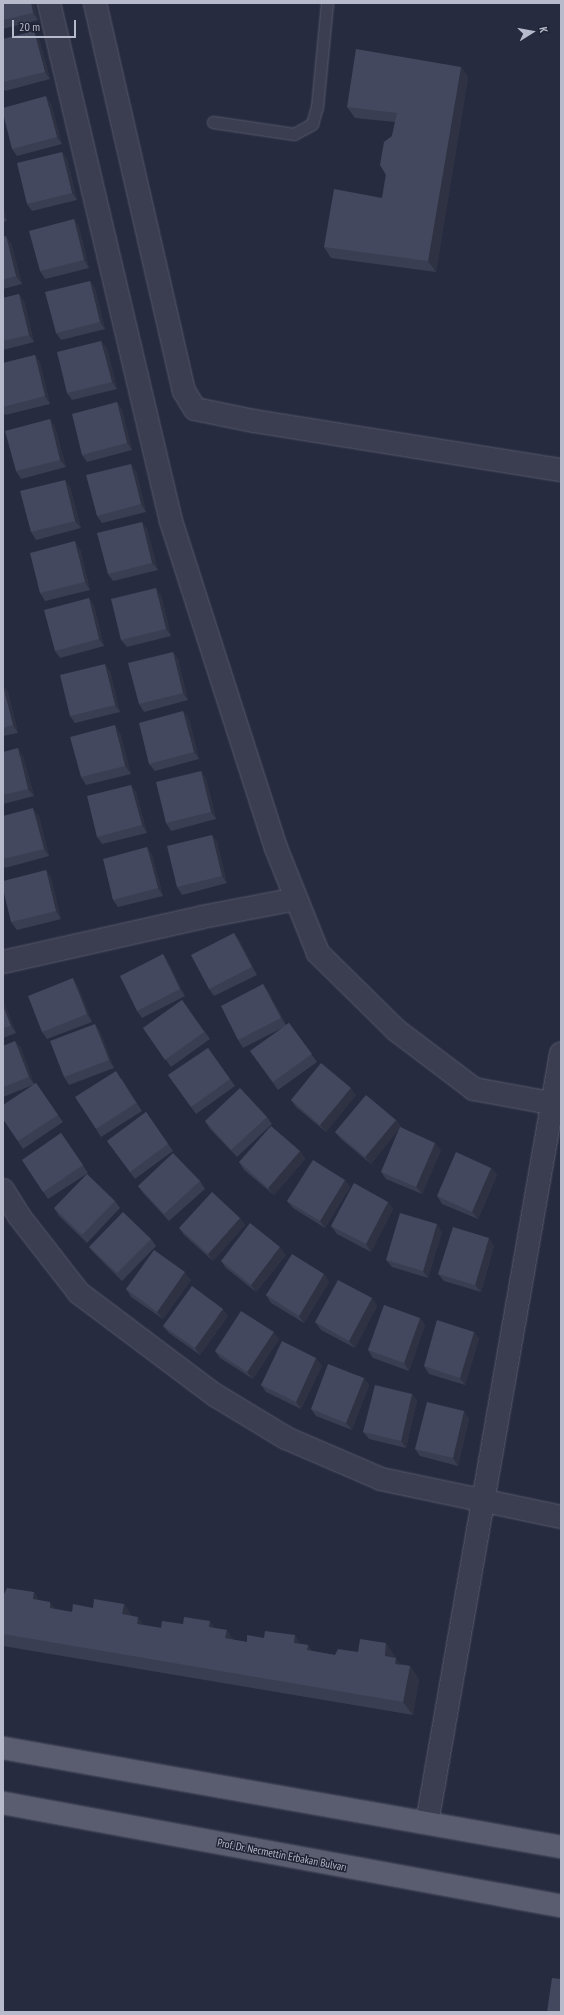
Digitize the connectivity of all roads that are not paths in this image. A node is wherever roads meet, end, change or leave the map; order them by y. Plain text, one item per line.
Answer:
1 (49, 3) edge
2 (95, 3) edge
3 (327, 3) edge
4 (213, 122) dead end
5 (561, 470) edge
6 (296, 899) junction
7 (3, 962) edge
8 (561, 1054) edge
9 (557, 1104) edge
10 (3, 1190) edge
11 (483, 1502) junction
12 (561, 1517) edge
13 (3, 1748) edge
14 (3, 1803) edge
15 (427, 1823) junction
16 (561, 1847) edge
17 (561, 1906) edge

1 - 6 street
2 - 5 street
3 - 4 lane
6 - 7 street
6 - 9 street
8 - 9 street
9 - 11 street
10 - 11 street
11 - 12 street
11 - 15 street
13 - 15 main road
14 - 17 main road, Prof. Dr. Necmettin Erbakan Bulvarı
15 - 16 main road

